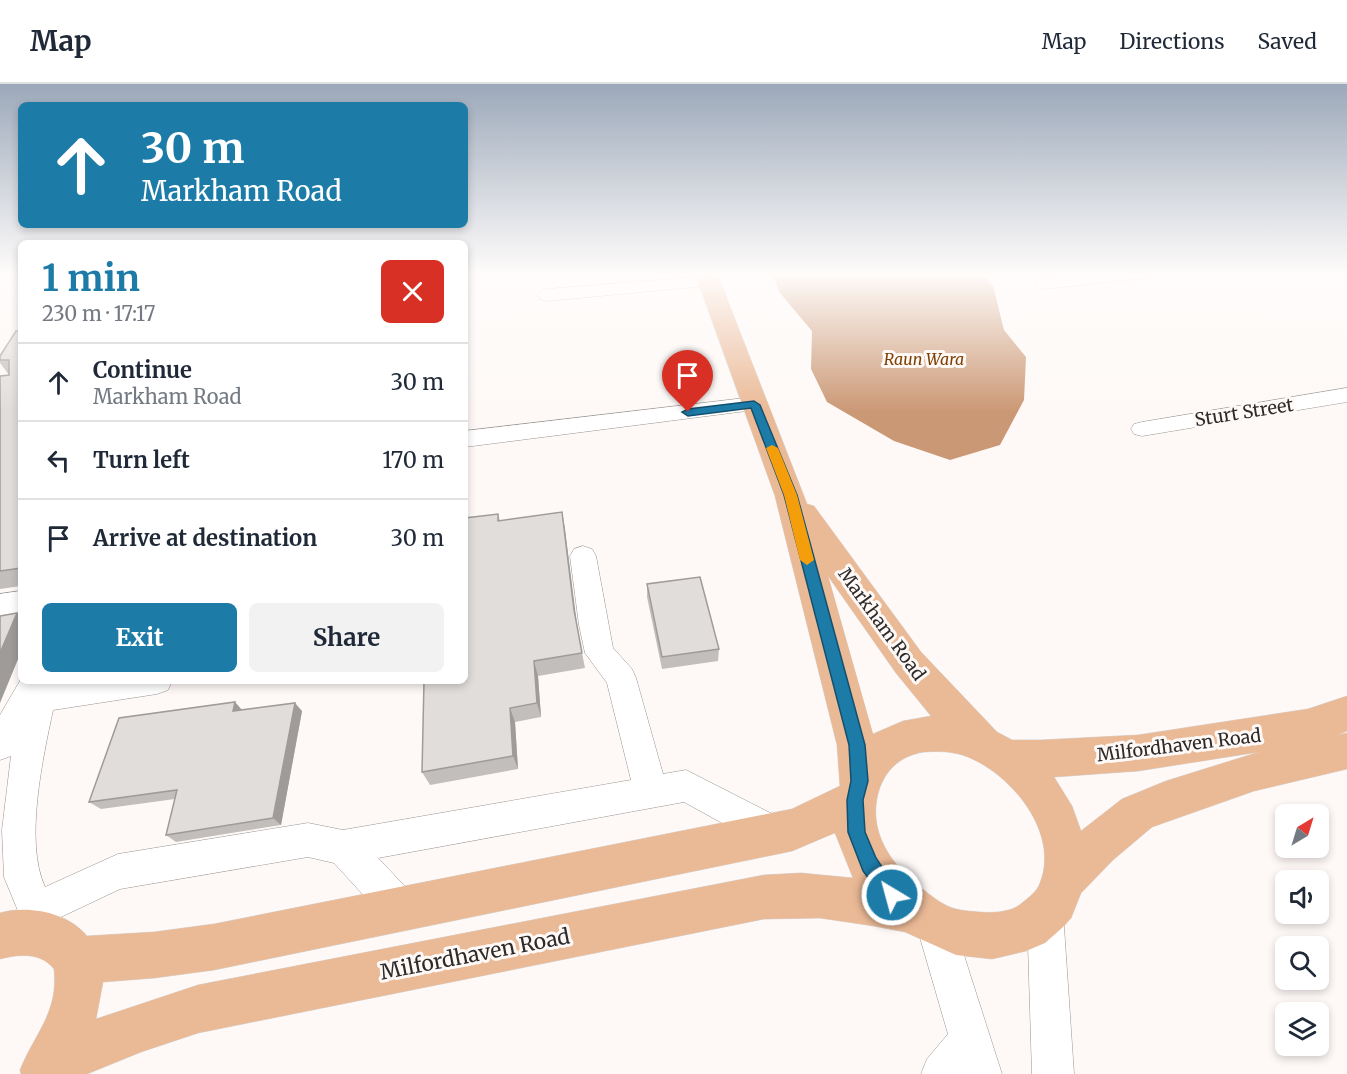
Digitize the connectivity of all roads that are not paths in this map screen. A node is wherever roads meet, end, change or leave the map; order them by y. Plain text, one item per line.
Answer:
1 (723, 319) edge
2 (1347, 395) edge
3 (754, 405) junction
4 (1142, 429) dead end
5 (468, 439) edge
6 (790, 495) junction
7 (583, 556) dead end
8 (18, 602) edge
9 (0, 605) edge
10 (98, 684) edge
11 (40, 687) edge
12 (1347, 713) edge
13 (0, 745) edge
14 (996, 751) junction
15 (1347, 751) edge
16 (857, 790) junction
17 (651, 791) junction
18 (774, 833) junction
19 (343, 847) junction
20 (1055, 896) junction
21 (401, 909) junction
22 (923, 918) junction
23 (41, 936) edge
24 (975, 1056) edge
25 (45, 1070) edge
26 (942, 1074) edge
27 (1053, 1074) edge

1 - 3 main road, Markham Road
2 - 4 street, Sturt Street
3 - 5 street
3 - 6 main road, Markham Road
6 - 14 main road, Markham Road
6 - 16 main road, Markham Road
7 - 17 street
8 - 9 street
10 - 11 street
11 - 13 street
11 - 23 street
12 - 14 main road, Milfordhaven Road
14 - 16 main road
14 - 20 main road
15 - 20 main road, Milfordhaven Road
16 - 18 main road
16 - 22 main road
17 - 18 street
17 - 19 street
18 - 21 main road
19 - 21 street
19 - 23 street
20 - 22 main road
20 - 27 street
21 - 23 main road
22 - 24 street
22 - 25 main road, Milfordhaven Road
23 - 25 main road
24 - 26 street

